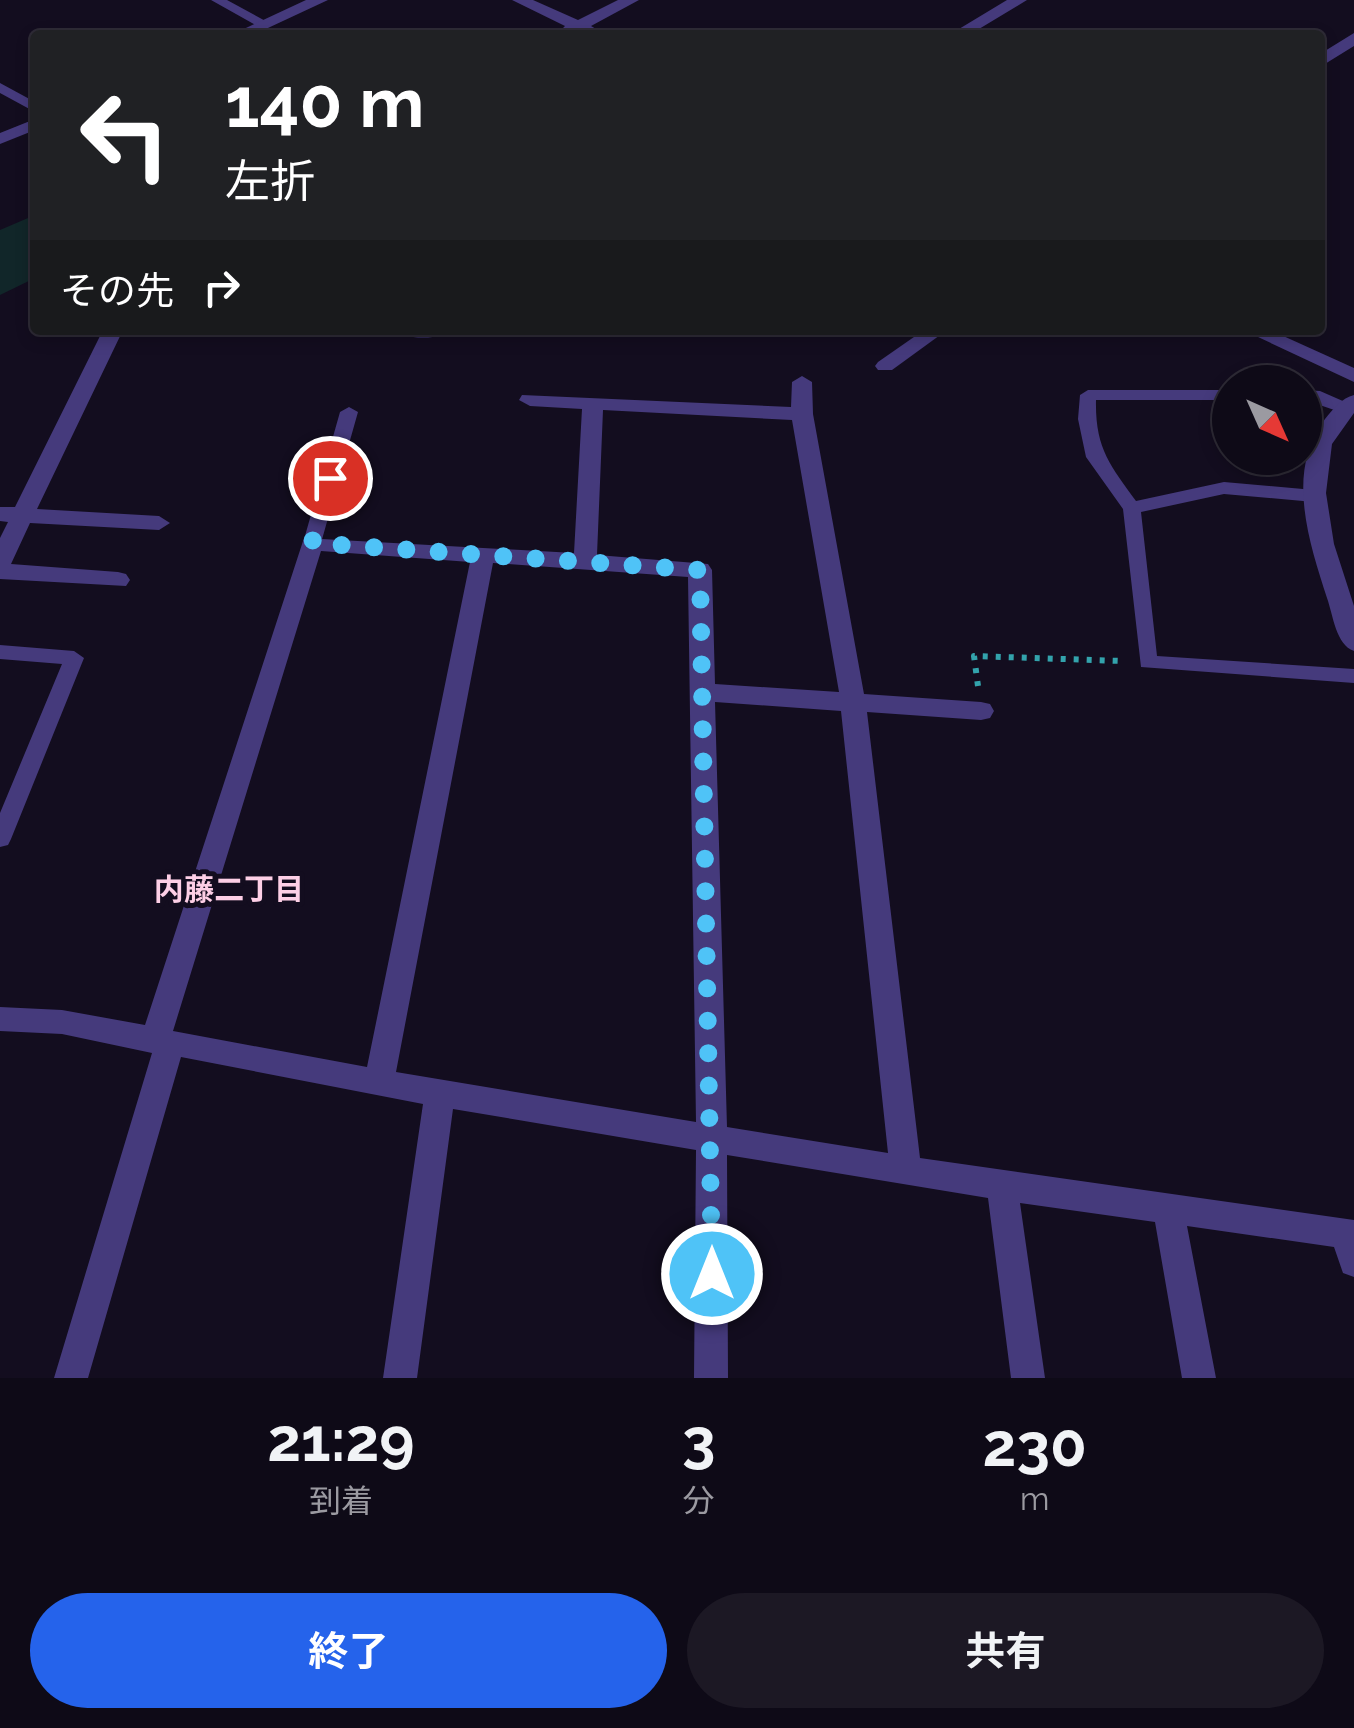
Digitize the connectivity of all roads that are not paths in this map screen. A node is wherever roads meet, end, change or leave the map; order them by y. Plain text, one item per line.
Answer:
1 (216, 0) edge
2 (320, 0) edge
3 (520, 0) edge
4 (632, 0) edge
5 (1019, 0) edge
6 (264, 24) junction
7 (578, 26) junction
8 (250, 30) edge
9 (570, 30) edge
10 (587, 30) edge
11 (966, 30) edge
12 (1354, 38) edge
13 (1325, 58) edge
14 (0, 86) edge
15 (30, 105) edge
16 (30, 126) edge
17 (0, 139) edge
18 (110, 335) edge
19 (930, 335) edge
20 (1265, 335) edge
21 (884, 366) dead end
22 (1354, 376) edge
23 (802, 382) dead end
24 (1212, 395) edge
25 (1322, 396) edge
26 (530, 400) dead end
27 (1350, 405) edge
28 (593, 406) junction
29 (348, 412) dead end
30 (802, 414) junction
31 (1314, 496) junction
32 (1132, 508) junction
33 (12, 514) edge
34 (159, 523) dead end
35 (312, 543) junction
36 (483, 556) junction
37 (586, 560) junction
38 (0, 562) edge
39 (0, 571) edge
40 (118, 580) dead end
41 (1354, 642) edge
42 (0, 652) edge
43 (1354, 676) edge
44 (702, 692) junction
45 (853, 701) junction
46 (980, 712) road end
47 (0, 839) edge
48 (0, 1019) edge
49 (162, 1043) junction
50 (379, 1082) junction
51 (440, 1094) junction
52 (712, 1137) junction
53 (904, 1167) junction
54 (1002, 1186) junction
55 (1168, 1208) junction
56 (1352, 1244) edge
57 (71, 1378) edge
58 (400, 1378) edge
59 (711, 1378) edge
60 (1028, 1378) edge
61 (1199, 1378) edge

1 - 6 lane
2 - 6 street
3 - 7 street
4 - 7 street
5 - 11 street
6 - 8 street
7 - 9 street
7 - 10 street
12 - 13 street
14 - 15 lane
16 - 17 street
18 - 33 street
19 - 21 street
20 - 22 street
23 - 30 street
24 - 32 lane
25 - 27 lane
26 - 28 street
27 - 31 street
28 - 30 street
28 - 37 street
29 - 35 lane
30 - 45 street
31 - 32 lane
31 - 41 street
32 - 43 lane
33 - 34 street
33 - 38 street
35 - 36 street
35 - 49 street
36 - 37 street
36 - 50 street
37 - 44 street
39 - 40 street
42 - 47 lane
44 - 45 street
44 - 52 street
45 - 46 street
45 - 53 street
48 - 49 street
49 - 50 street
49 - 57 street
50 - 51 street
51 - 52 street
51 - 58 street
52 - 53 street
52 - 59 street
53 - 54 street
54 - 55 street
54 - 60 street
55 - 56 street
55 - 61 street

